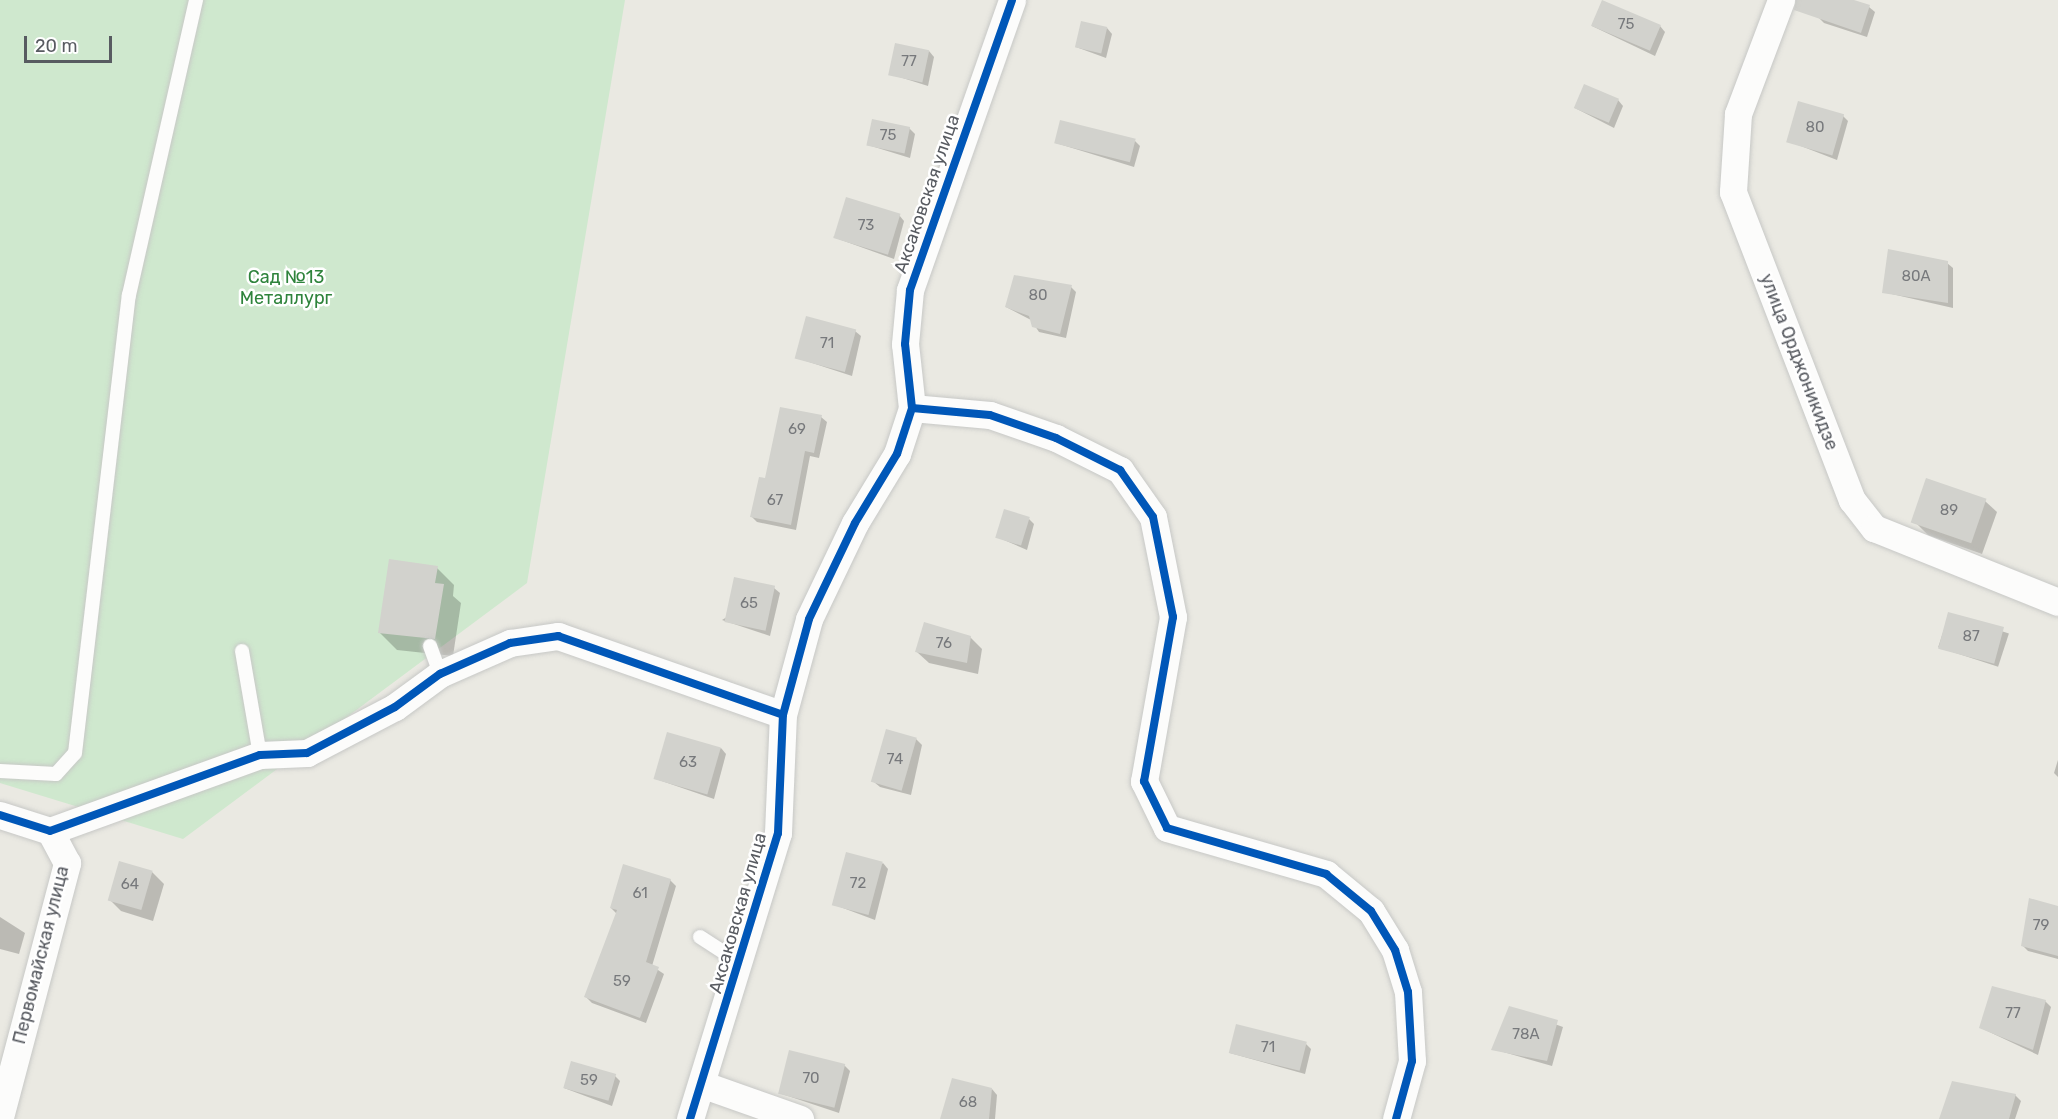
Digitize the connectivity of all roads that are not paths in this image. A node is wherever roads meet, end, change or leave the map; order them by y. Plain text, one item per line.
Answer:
1 (196, 0) edge
2 (1012, 0) edge
3 (1781, 0) edge
4 (912, 408) junction
5 (2058, 602) edge
6 (430, 646) dead end
7 (242, 651) dead end
8 (440, 674) junction
9 (783, 715) junction
10 (260, 755) junction
11 (0, 771) edge
12 (0, 815) edge
13 (50, 831) junction
14 (700, 937) dead end
15 (740, 963) junction
16 (704, 1085) junction
17 (0, 1117) edge
18 (690, 1119) edge
19 (800, 1119) edge
20 (1396, 1119) edge

1 - 11 lane
2 - 4 street, Аксаковская улица
3 - 5 street, улица Орджоникидзе
4 - 9 street, Аксаковская улица
4 - 20 street
6 - 8 lane
7 - 10 lane
8 - 9 street
8 - 10 street
9 - 15 street, Аксаковская улица
10 - 13 street
12 - 13 street
13 - 17 street, Первомайская улица
14 - 15 lane
15 - 16 street, Аксаковская улица
16 - 18 street, Аксаковская улица
16 - 19 street

